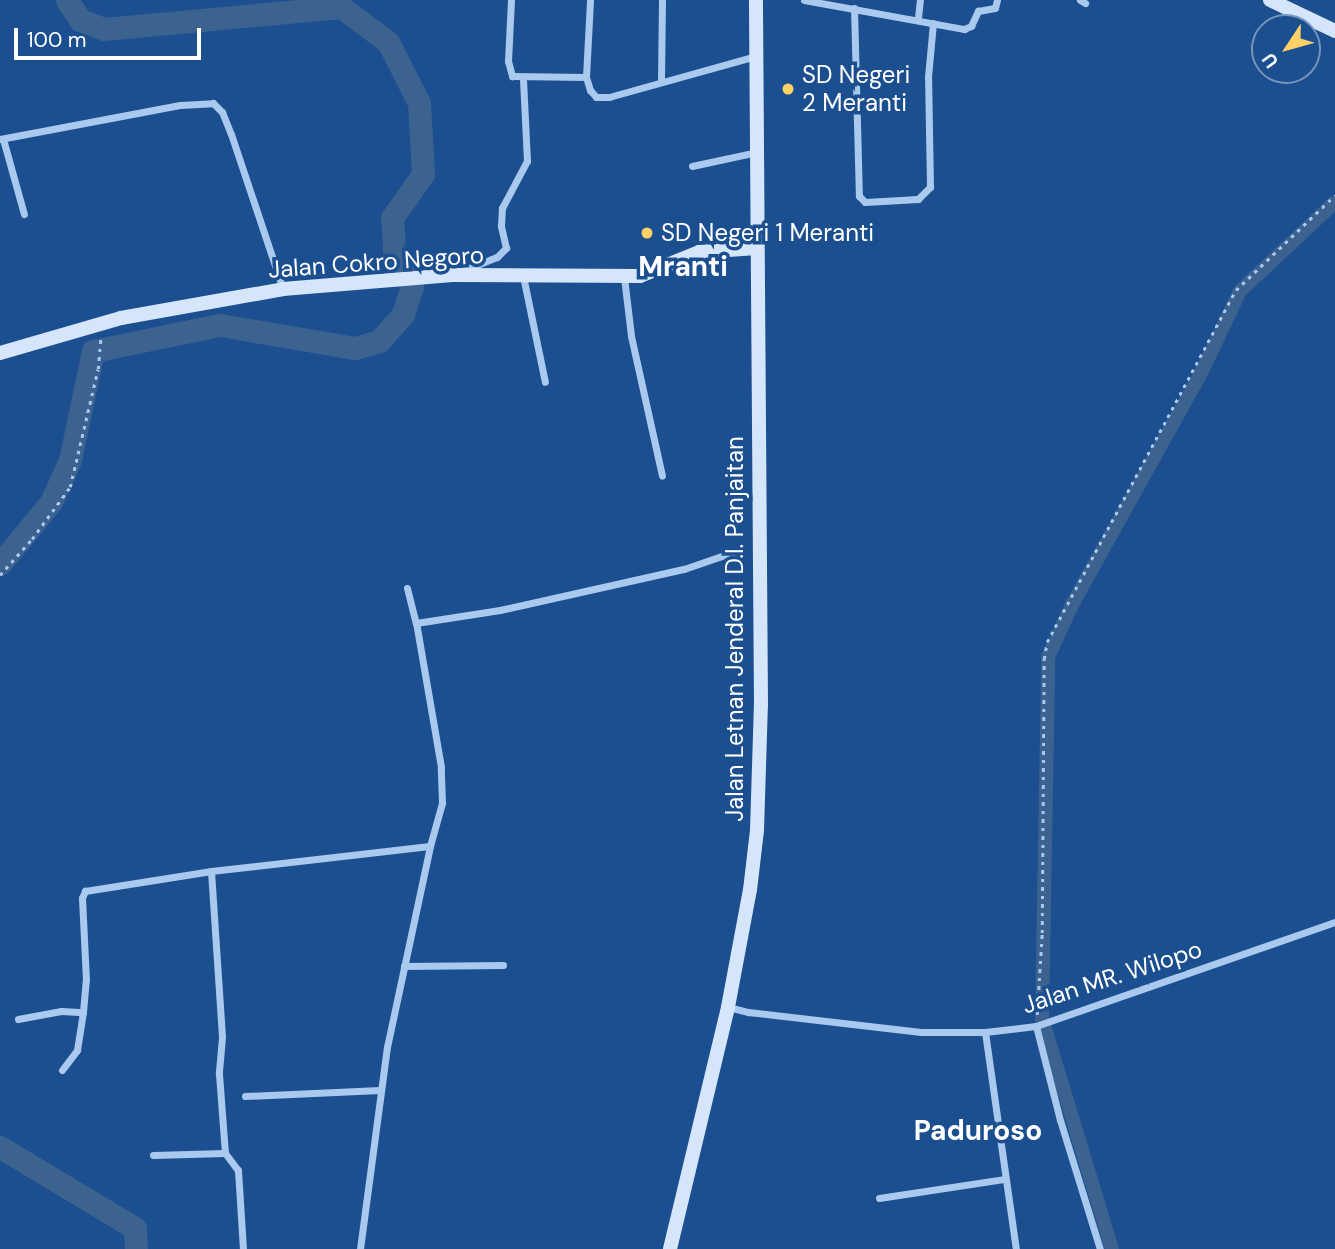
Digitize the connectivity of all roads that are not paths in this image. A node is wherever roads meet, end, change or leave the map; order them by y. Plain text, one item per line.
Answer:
1 (511, 0) edge
2 (590, 0) edge
3 (662, 0) edge
4 (756, 0) edge
5 (804, 0) edge
6 (920, 0) edge
7 (997, 0) edge
8 (1270, 0) edge
9 (835, 2) edge
10 (854, 8) junction
11 (918, 18) junction
12 (933, 23) junction
13 (1335, 32) edge
14 (757, 56) junction
15 (586, 77) junction
16 (523, 78) junction
17 (660, 82) junction
18 (1, 139) edge
19 (757, 152) junction
20 (692, 166) dead end
21 (24, 214) dead end
22 (757, 248) junction
23 (452, 275) junction
24 (523, 275) junction
25 (624, 277) junction
26 (283, 289) junction
27 (0, 353) edge
28 (545, 382) dead end
29 (662, 476) dead end
30 (742, 549) dead end
31 (407, 588) dead end
32 (416, 623) junction
33 (430, 846) junction
34 (211, 871) junction
35 (1335, 922) edge
36 (503, 965) dead end
37 (404, 966) junction
38 (728, 1007) junction
39 (83, 1012) junction
40 (18, 1019) dead end
41 (1038, 1026) junction
42 (985, 1032) junction
43 (62, 1070) dead end
44 (380, 1090) junction
45 (245, 1096) dead end
46 (226, 1153) junction
47 (153, 1155) dead end
48 (1004, 1179) junction
49 (879, 1198) dead end
50 (243, 1249) edge
51 (360, 1249) edge
52 (670, 1249) edge
53 (1016, 1249) edge
54 (1100, 1249) edge

1 - 16 street
2 - 15 street
3 - 17 street
4 - 14 street, Jalan Letnan Jenderal D.I. Panjaitan
5 - 9 street
6 - 11 street
7 - 12 street
8 - 13 street
9 - 10 street
10 - 11 street
10 - 12 street
11 - 12 street
14 - 17 street
14 - 19 street, Jalan Letnan Jenderal D.I. Panjaitan
15 - 16 street
15 - 17 street
16 - 23 street
18 - 21 street
18 - 26 street
19 - 20 street
19 - 22 street, Jalan Letnan Jenderal D.I. Panjaitan
22 - 25 street, Jalan Cokro Negoro
22 - 38 street, Jalan Letnan Jenderal D.I. Panjaitan
23 - 24 street, Jalan Cokro Negoro
23 - 26 street, Jalan Cokro Negoro
24 - 25 street, Jalan Cokro Negoro
24 - 28 street
25 - 29 street
26 - 27 street, Jalan Cokro Negoro
30 - 32 street
31 - 32 street
32 - 33 street
33 - 34 street
33 - 37 street
34 - 39 street
34 - 46 street
35 - 41 street, Jalan MR. Wilopo
36 - 37 street
37 - 44 street
38 - 42 street, Jalan MR. Wilopo
38 - 52 street, Jalan Letnan Jenderal D.I. Panjaitan
39 - 40 street
39 - 43 street
41 - 42 street, Jalan MR. Wilopo
41 - 54 street
42 - 48 street
44 - 45 street
44 - 51 street
46 - 47 street
46 - 50 street
48 - 49 street
48 - 53 street

